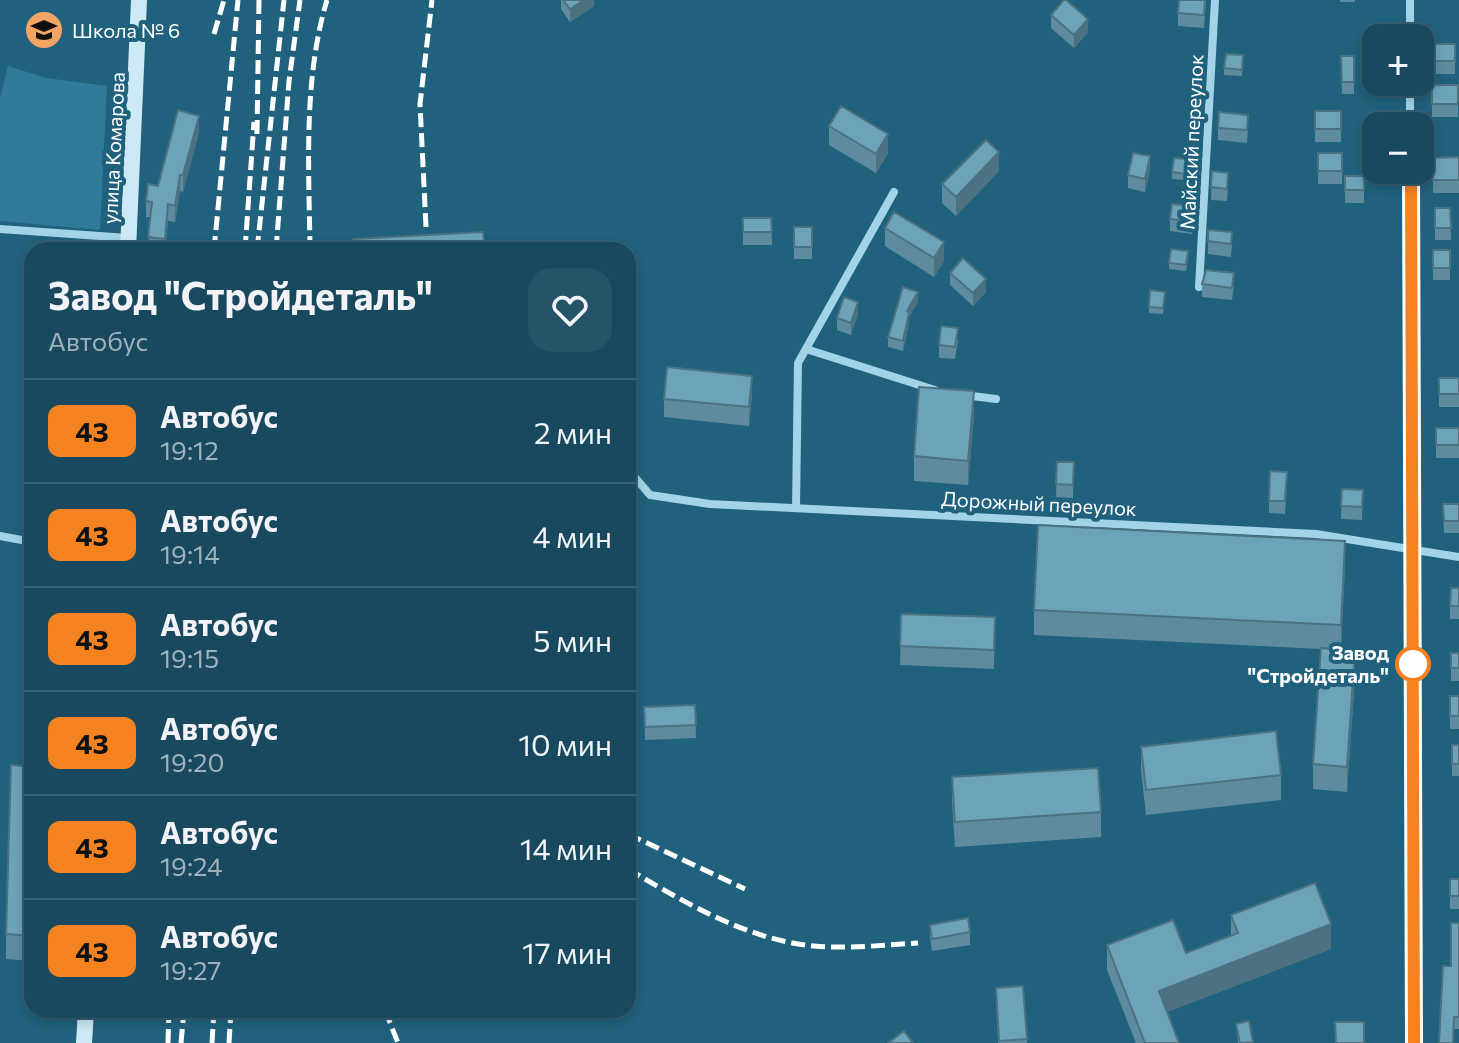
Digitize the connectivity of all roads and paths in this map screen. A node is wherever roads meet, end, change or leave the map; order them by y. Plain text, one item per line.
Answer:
1 (139, 0) edge
2 (1215, 0) edge
3 (1410, 0) edge
4 (1410, 24) edge
5 (1411, 184) edge
6 (894, 192) dead end
7 (0, 229) edge
8 (111, 242) edge
9 (128, 242) edge
10 (1199, 287) edge
11 (806, 349) junction
12 (940, 392) edge
13 (954, 394) edge
14 (996, 399) dead end
15 (636, 478) edge
16 (796, 508) junction
17 (0, 536) edge
18 (24, 540) edge
19 (1412, 548) junction
20 (1459, 557) edge
21 (86, 1018) edge
22 (84, 1043) edge
23 (1414, 1043) edge

1 - 9 main road, улица Комарова
2 - 10 street, Майский переулок
3 - 4 street
5 - 19 street
6 - 11 street
7 - 8 street
11 - 12 street
11 - 16 street
13 - 14 street
15 - 16 street, Дорожный переулок
16 - 19 street, Дорожный переулок
17 - 18 street
19 - 20 street, Дорожный переулок
19 - 23 street
21 - 22 main road

